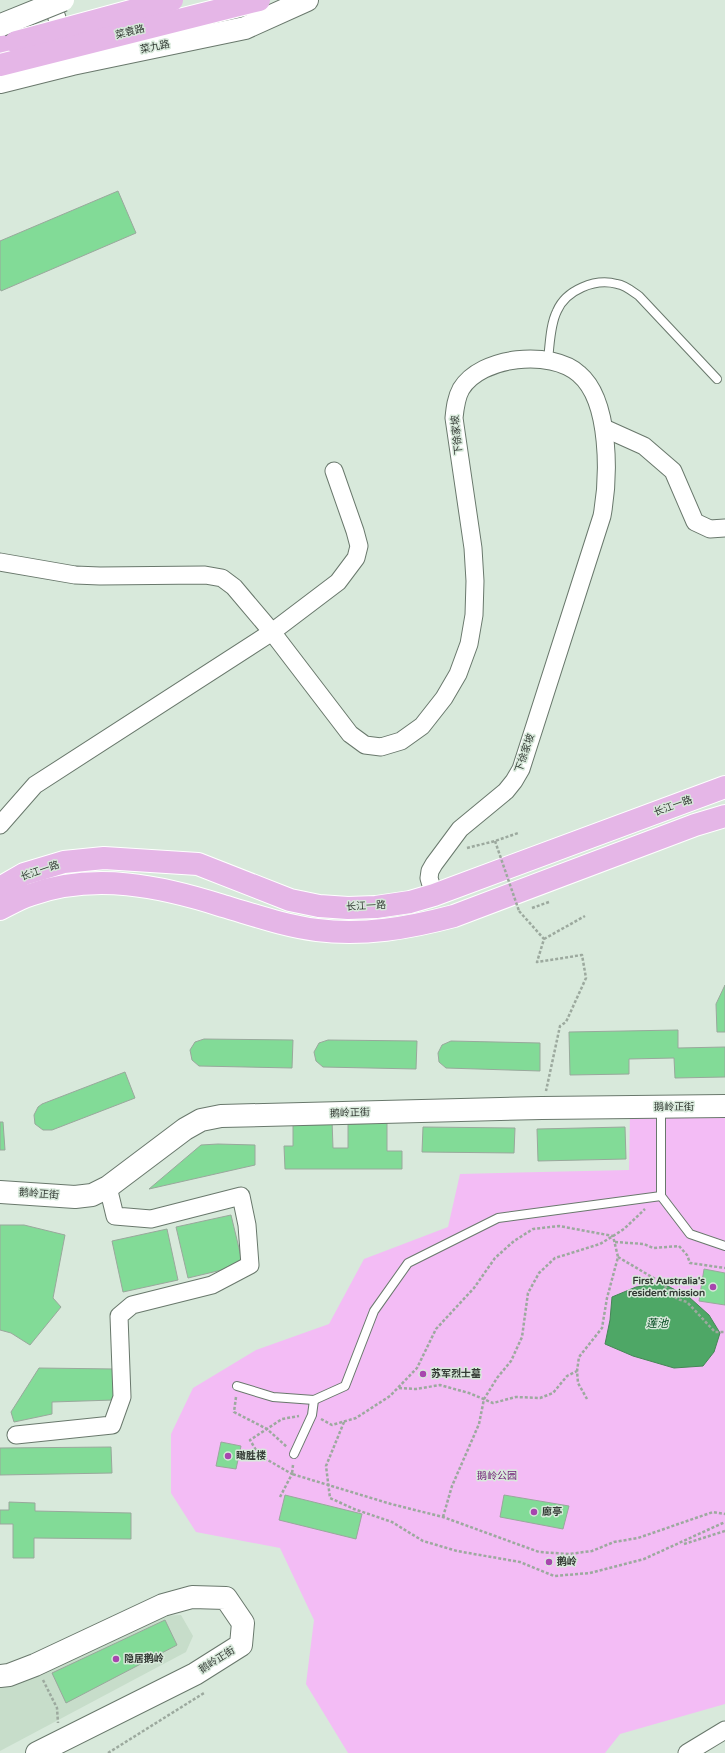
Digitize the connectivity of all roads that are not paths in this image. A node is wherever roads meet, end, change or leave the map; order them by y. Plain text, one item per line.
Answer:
1 (51, 0) edge
2 (63, 0) edge
3 (172, 0) edge
4 (259, 0) edge
5 (305, 1) edge
6 (4, 34) edge
7 (72, 64) junction
8 (0, 65) edge
9 (0, 82) edge
10 (548, 359) junction
11 (717, 379) dead end
12 (604, 428) junction
13 (334, 471) dead end
14 (725, 528) edge
15 (0, 562) edge
16 (272, 632) junction
17 (725, 787) edge
18 (725, 816) edge
19 (0, 825) edge
20 (695, 825) junction
21 (725, 826) edge
22 (0, 888) edge
23 (434, 895) junction
24 (0, 909) edge
25 (725, 1106) edge
26 (661, 1107) junction
27 (108, 1187) junction
28 (0, 1192) edge
29 (660, 1196) junction
30 (725, 1246) edge
31 (237, 1386) road end
32 (314, 1400) junction
33 (16, 1436) dead end
34 (294, 1454) road end
35 (0, 1676) edge
36 (725, 1730) edge
37 (38, 1753) edge
38 (687, 1753) edge

1 - 7 street
2 - 6 street, bridge
3 - 6 main road, 菜袁路, bridge
4 - 8 main road, 菜袁路, bridge
5 - 7 street, 菜九路
7 - 9 street, 菜九路
10 - 11 lane
10 - 12 street, 下徐家坡
10 - 16 street, 下徐家坡
12 - 14 street
12 - 23 street, 下徐家坡
13 - 16 street
15 - 16 street, 下徐家坡
16 - 19 street
17 - 23 main road, 长江一路
18 - 20 main road, 长江一路
20 - 21 street
20 - 24 main road, 长江一路
22 - 23 main road, 长江一路
25 - 26 street, 鹅岭正街
26 - 27 street, 鹅岭正街
26 - 29 lane
27 - 28 street, 鹅岭正街
27 - 33 street
29 - 30 lane
29 - 32 lane
31 - 32 lane
32 - 34 lane
35 - 37 street, 鹅岭正街
36 - 38 street

